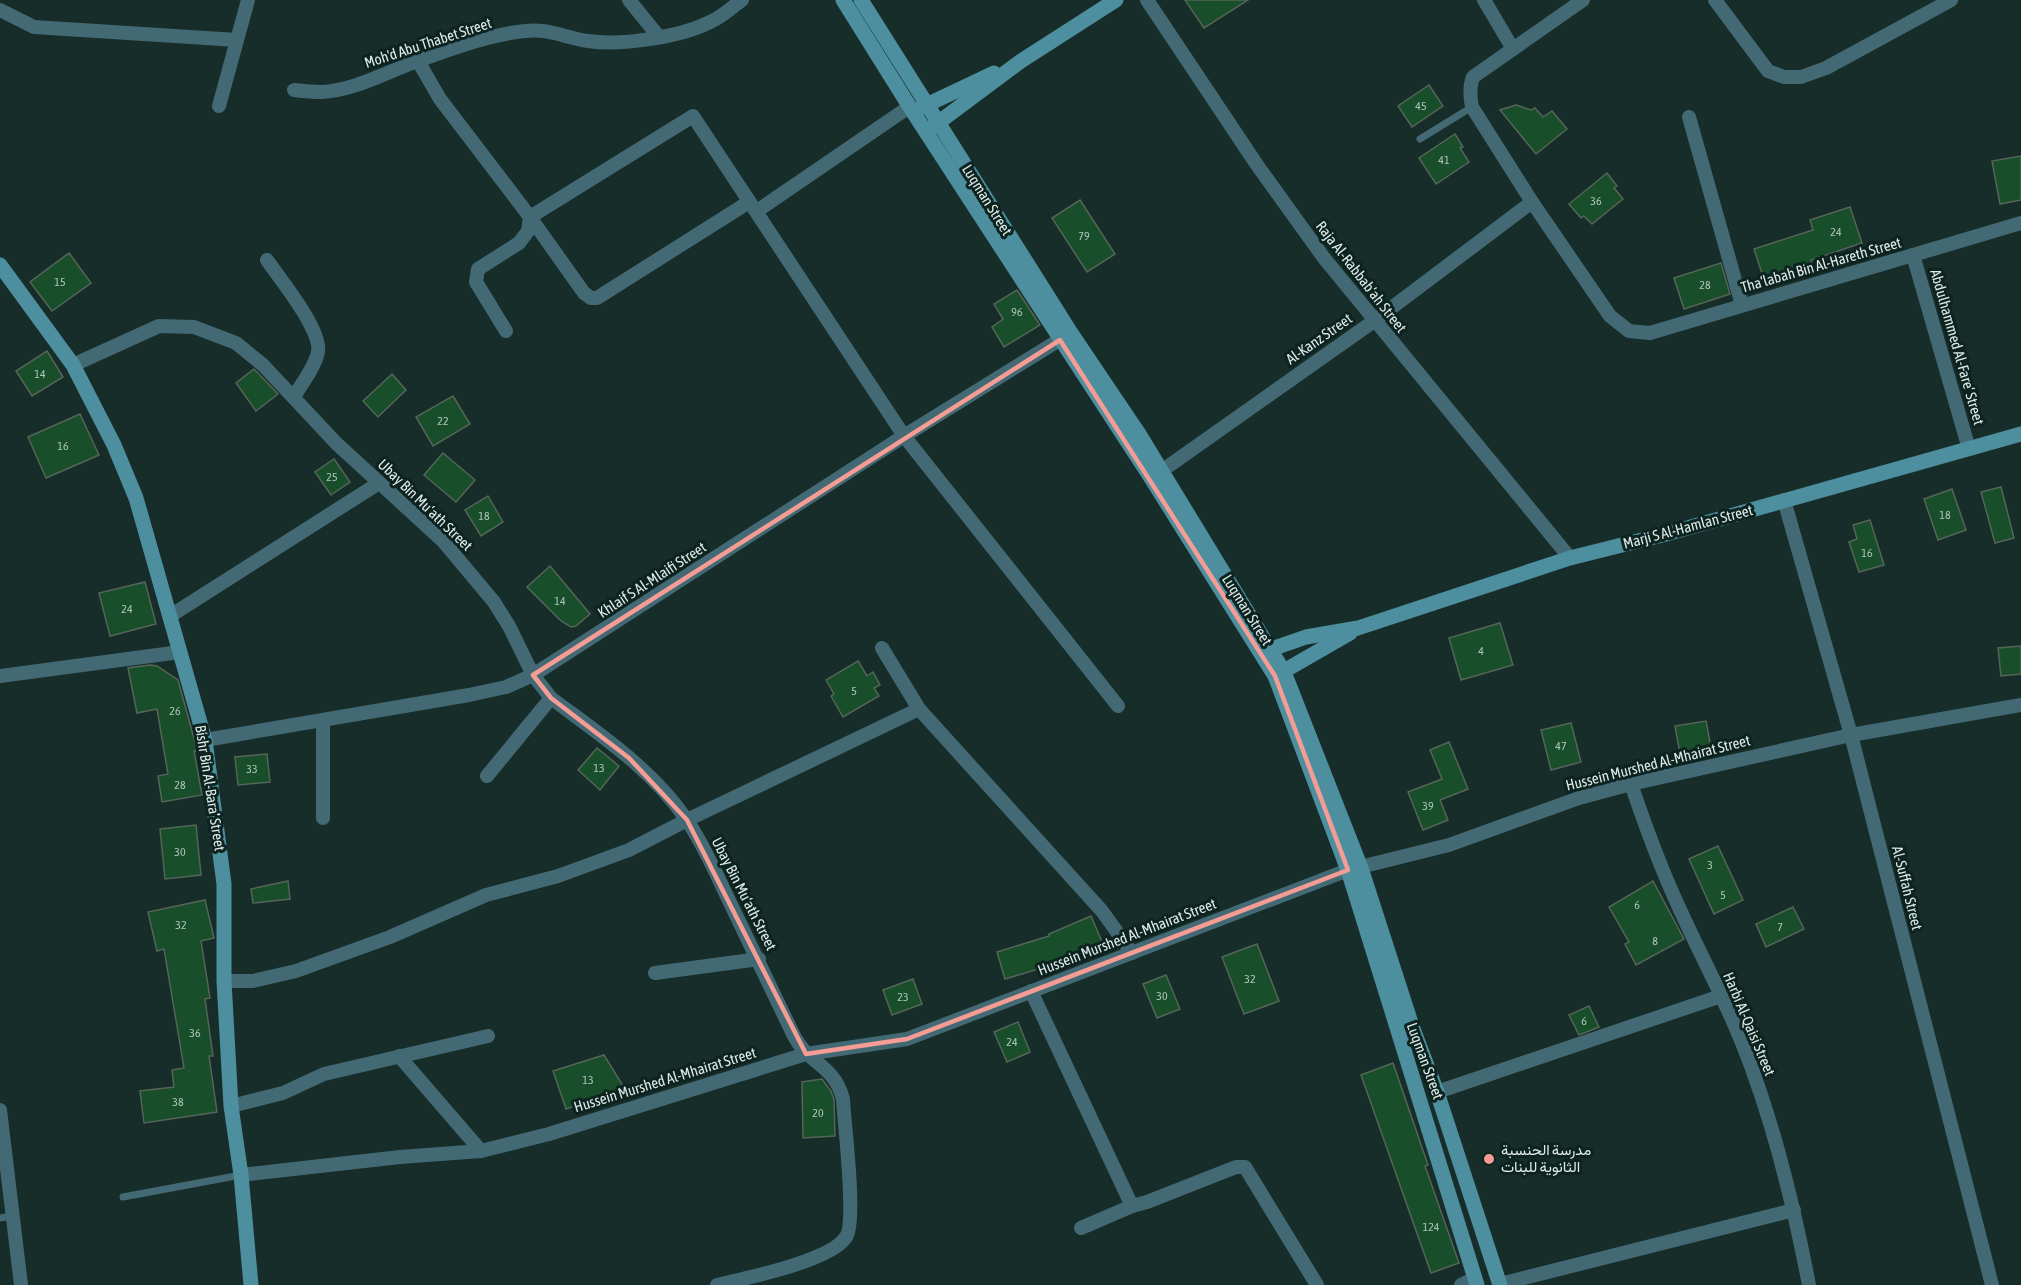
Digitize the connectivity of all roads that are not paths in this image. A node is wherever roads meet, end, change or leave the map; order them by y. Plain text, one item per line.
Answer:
1 (248, 0) edge
2 (629, 0) edge
3 (742, 0) edge
4 (843, 0) edge
5 (861, 0) edge
6 (1116, 0) edge
7 (1147, 0) edge
8 (1484, 0) edge
9 (1583, 0) edge
10 (1715, 0) edge
11 (1952, 0) edge
12 (0, 10) edge
13 (659, 37) junction
14 (237, 40) junction
15 (1513, 49) junction
16 (418, 61) junction
17 (1021, 61) junction
18 (294, 90) dead end
19 (927, 104) junction
20 (219, 106) dead end
21 (1472, 107) junction
22 (911, 110) junction
23 (1689, 117) dead end
24 (932, 127) junction
25 (1420, 139) dead end
26 (1532, 202) junction
27 (753, 207) junction
28 (530, 217) junction
29 (2021, 223) edge
30 (1913, 255) junction
31 (267, 260) dead end
32 (0, 265) edge
33 (1742, 305) junction
34 (1374, 321) junction
35 (506, 331) dead end
36 (1066, 336) junction
37 (74, 365) junction
38 (294, 397) junction
39 (2021, 434) edge
40 (904, 436) junction
41 (1969, 448) junction
42 (1156, 474) junction
43 (379, 483) junction
44 (1784, 500) junction
45 (1570, 558) junction
46 (170, 616) junction
47 (1358, 628) junction
48 (882, 648) dead end
49 (1266, 651) junction
50 (180, 652) junction
51 (1279, 674) junction
52 (533, 675) junction
53 (0, 676) edge
54 (551, 698) junction
55 (2021, 705) edge
56 (1118, 706) dead end
57 (919, 709) junction
58 (323, 720) junction
59 (1851, 735) junction
60 (205, 740) junction
61 (487, 776) dead end
62 (1631, 784) junction
63 (322, 818) dead end
64 (687, 820) junction
65 (1355, 869) junction
66 (1132, 953) junction
67 (759, 959) junction
68 (655, 973) dead end
69 (224, 981) junction
70 (1030, 991) junction
71 (1721, 996) junction
72 (489, 1035) dead end
73 (806, 1054) junction
74 (399, 1056) junction
75 (1437, 1092) junction
76 (231, 1107) junction
77 (0, 1110) edge
78 (481, 1151) junction
79 (241, 1175) junction
80 (123, 1197) dead end
81 (1132, 1206) junction
82 (1794, 1209) junction
83 (6, 1217) edge
84 (1081, 1228) dead end
85 (1471, 1283) edge
86 (1500, 1284) edge
87 (21, 1285) edge
88 (250, 1285) edge
89 (717, 1285) edge
90 (1317, 1285) edge
91 (1809, 1285) edge
92 (1992, 1285) edge

1 - 14 street
2 - 13 street
3 - 13 street, Moh'd Abu Thabet Street
4 - 22 street, Luqman Street
5 - 19 street, Luqman Street
6 - 17 street
7 - 34 street, Raja Al-Rabbab‘ah Street
8 - 15 street
9 - 15 street
10 - 11 street
12 - 14 street
13 - 16 street, Moh'd Abu Thabet Street
14 - 20 street
15 - 21 street
16 - 18 street, Moh'd Abu Thabet Street
16 - 28 street
17 - 19 street
17 - 24 street
19 - 22 street
19 - 24 street, Luqman Street
21 - 25 lane
21 - 26 street
22 - 24 street, Luqman Street
22 - 27 street
23 - 33 street
24 - 36 street, Luqman Street
26 - 33 street, Tha‘labah Bin Al-Hareth Street
26 - 34 street, Al-Kanz Street
27 - 28 street
27 - 28 street
27 - 40 street
28 - 35 street
29 - 30 street, Tha‘labah Bin Al-Hareth Street
30 - 33 street, Tha‘labah Bin Al-Hareth Street
30 - 41 street, Abdulhammed Al-Fare‘ Street
31 - 38 street
32 - 37 street, Bishr Bin Al-Bara‘ Street
34 - 42 street, Al-Kanz Street
34 - 45 street, Raja Al-Rabbab‘ah Street
36 - 40 street, Khlaif S Al-Mlaifi Street
36 - 42 street, Luqman Street
37 - 38 street, Ubay Bin Mu‘ath Street
37 - 46 street, Bishr Bin Al-Bara‘ Street
38 - 43 street, Ubay Bin Mu‘ath Street
39 - 41 street, Marji S Al-Hamlan Street
40 - 52 street, Khlaif S Al-Mlaifi Street
40 - 56 street
41 - 44 street, Marji S Al-Hamlan Street
42 - 49 street, Luqman Street
43 - 46 street
43 - 52 street, Ubay Bin Mu‘ath Street
44 - 45 street, Marji S Al-Hamlan Street
44 - 59 street, Al-Suffah Street
45 - 47 street, Marji S Al-Hamlan Street
46 - 50 street, Bishr Bin Al-Bara‘ Street
47 - 49 street, Marji S Al-Hamlan Street
47 - 51 street, Marji S Al-Hamlan Street
48 - 57 street
49 - 51 street, Luqman Street
50 - 53 street
50 - 60 street, Bishr Bin Al-Bara‘ Street
51 - 65 street, Luqman Street
52 - 54 street, Ubay Bin Mu‘ath Street
52 - 58 street, Khlaif S Al-Mlaifi Street
54 - 61 street
54 - 64 street, Ubay Bin Mu‘ath Street
55 - 59 street, Hussein Murshed Al-Mhairat Street
57 - 64 street
57 - 66 street
58 - 60 street, Khlaif S Al-Mlaifi Street
58 - 63 street
59 - 62 street, Hussein Murshed Al-Mhairat Street
59 - 92 street, Al-Suffah Street
60 - 69 street, Bishr Bin Al-Bara‘ Street
62 - 65 street, Hussein Murshed Al-Mhairat Street
62 - 71 street, Harbi Al-Qaisi Street
64 - 67 street, Ubay Bin Mu‘ath Street
64 - 69 street
65 - 66 street, Hussein Murshed Al-Mhairat Street
65 - 75 street, Luqman Street
65 - 85 street, Luqman Street
66 - 70 street, Hussein Murshed Al-Mhairat Street
67 - 68 street
67 - 73 street, Ubay Bin Mu‘ath Street
69 - 76 street, Bishr Bin Al-Bara‘ Street
70 - 73 street, Hussein Murshed Al-Mhairat Street
70 - 81 street
71 - 75 street
71 - 82 street, Harbi Al-Qaisi Street
72 - 74 street
73 - 78 street, Hussein Murshed Al-Mhairat Street
73 - 89 street
74 - 76 street
74 - 78 street
75 - 86 street, Luqman Street
76 - 79 street, Bishr Bin Al-Bara‘ Street
77 - 83 street
78 - 79 street, Hussein Murshed Al-Mhairat Street
79 - 80 lane
79 - 88 street, Bishr Bin Al-Bara‘ Street
81 - 84 street
81 - 90 street
82 - 86 street
82 - 91 street, Harbi Al-Qaisi Street
83 - 87 street

